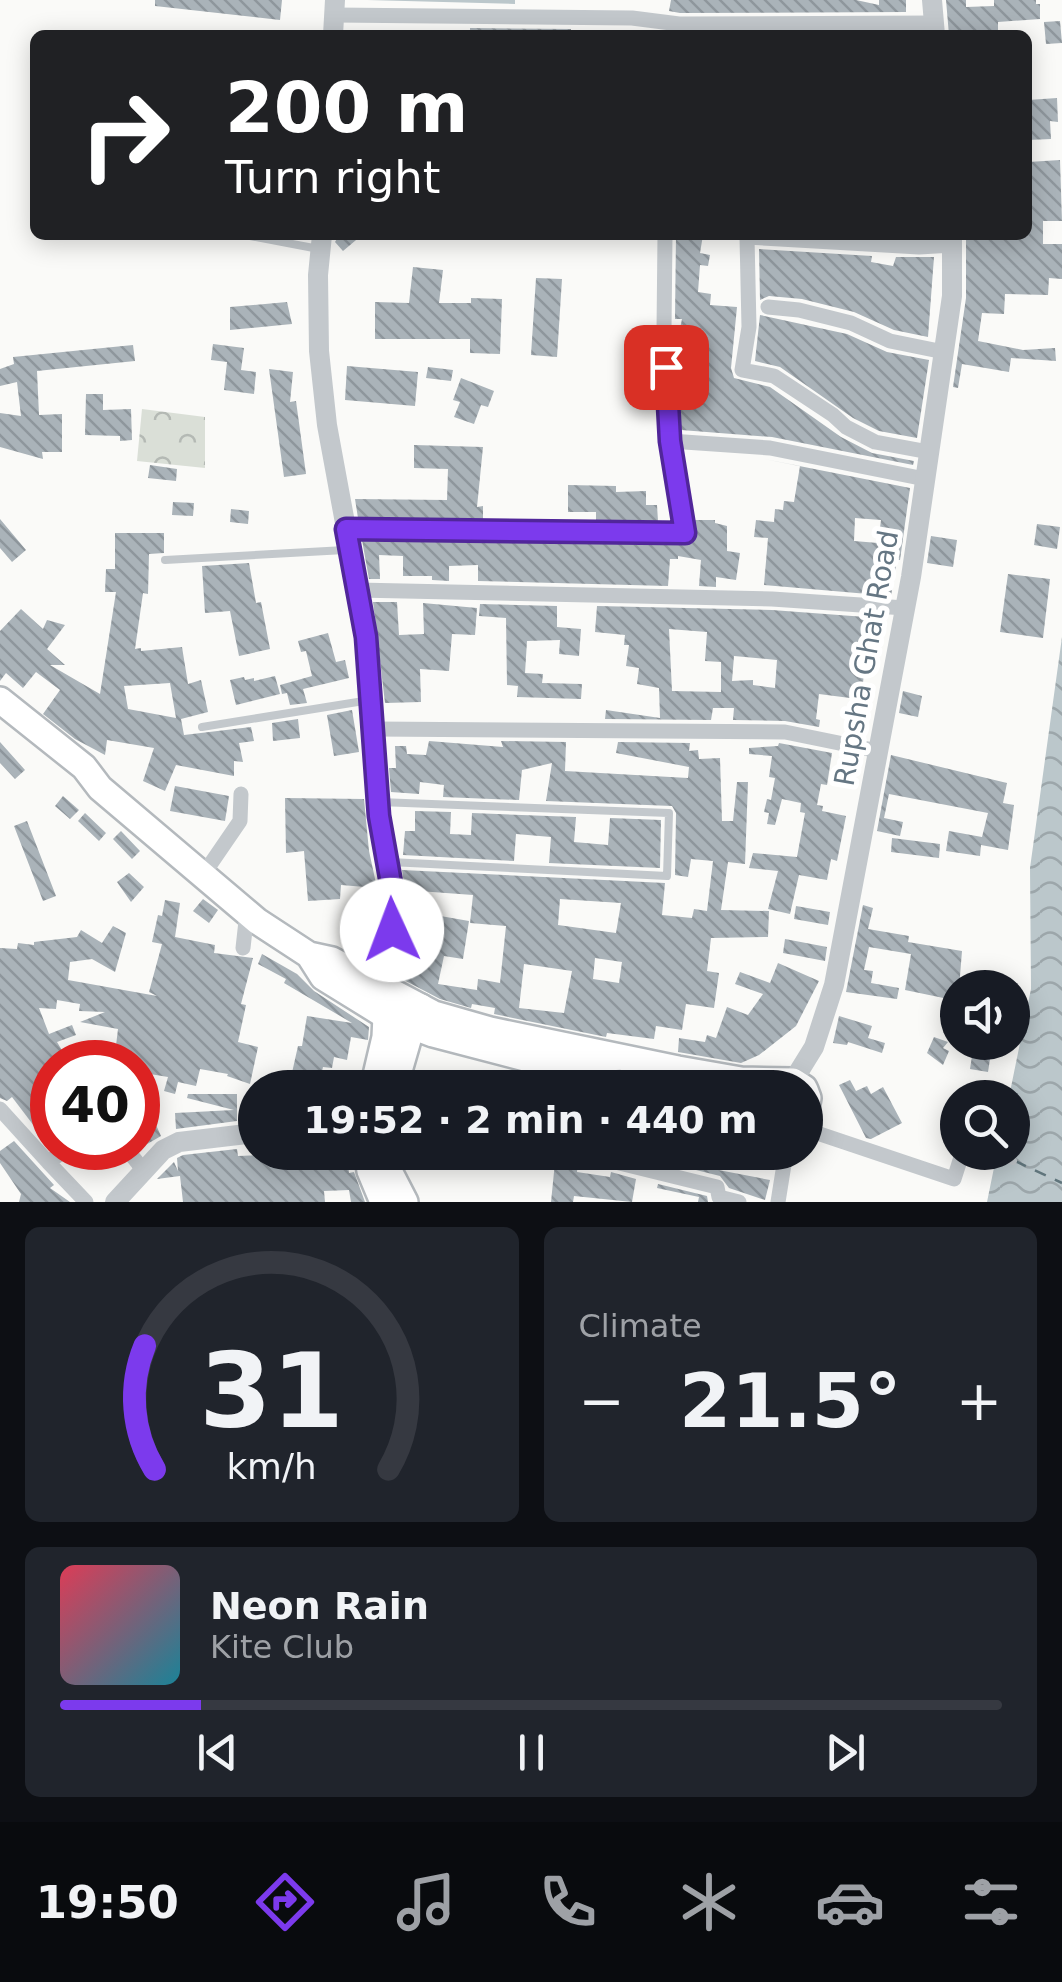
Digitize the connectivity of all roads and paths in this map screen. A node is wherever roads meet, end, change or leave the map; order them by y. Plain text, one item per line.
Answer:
1 (932, 0) edge
2 (334, 17) edge
3 (654, 28) edge
4 (935, 29) edge
5 (664, 240) edge
6 (747, 240) edge
7 (794, 240) edge
8 (953, 240) edge
9 (322, 242) edge
10 (768, 307) dead end
11 (944, 352) junction
12 (670, 441) junction
13 (929, 452) junction
14 (925, 479) junction
15 (348, 540) junction
16 (165, 560) dead end
17 (357, 590) junction
18 (905, 608) junction
19 (0, 700) edge
20 (371, 700) junction
21 (0, 715) edge
22 (202, 727) dead end
23 (374, 729) junction
24 (878, 751) junction
25 (100, 788) junction
26 (240, 794) dead end
27 (379, 802) junction
28 (387, 862) junction
29 (204, 875) junction
30 (247, 912) junction
31 (243, 948) dead end
32 (387, 1003) junction
33 (416, 1016) junction
34 (378, 1070) edge
35 (400, 1070) edge
36 (584, 1070) edge
37 (688, 1070) edge
38 (806, 1070) edge
39 (0, 1109) edge
40 (238, 1135) edge
41 (823, 1135) edge
42 (30, 1142) edge
43 (160, 1153) edge
44 (56, 1170) edge
45 (144, 1170) edge
46 (370, 1170) edge
47 (389, 1170) edge
48 (648, 1170) edge
49 (783, 1170) edge
50 (957, 1170) edge
51 (86, 1202) edge
52 (114, 1202) edge
53 (383, 1202) edge
54 (406, 1202) edge
55 (738, 1202) edge
56 (778, 1202) edge

1 - 4 street
2 - 3 street
3 - 4 street
5 - 12 street
6 - 13 street
7 - 8 street
8 - 11 street, Rupsha Ghat Road
9 - 15 street
10 - 11 street
11 - 13 street, Rupsha Ghat Road
12 - 14 street
12 - 15 street
13 - 14 street, Rupsha Ghat Road
14 - 18 street, Rupsha Ghat Road
15 - 16 lane
15 - 17 street
17 - 18 street
17 - 20 street
18 - 24 street, Rupsha Ghat Road
19 - 25 main road
20 - 22 lane
20 - 23 street
21 - 25 main road
23 - 24 street
23 - 27 street
24 - 38 street, Rupsha Ghat Road
25 - 29 main road
26 - 29 street
27 - 28 street
27 - 28 lane
28 - 32 street
29 - 30 main road
30 - 31 street
30 - 32 main road
32 - 33 main road
32 - 34 main road
33 - 35 main road
33 - 36 main road
33 - 37 main road
39 - 42 street
40 - 43 street
41 - 50 street
44 - 51 street
45 - 52 street
46 - 53 main road
47 - 54 main road
48 - 55 street
49 - 56 street

